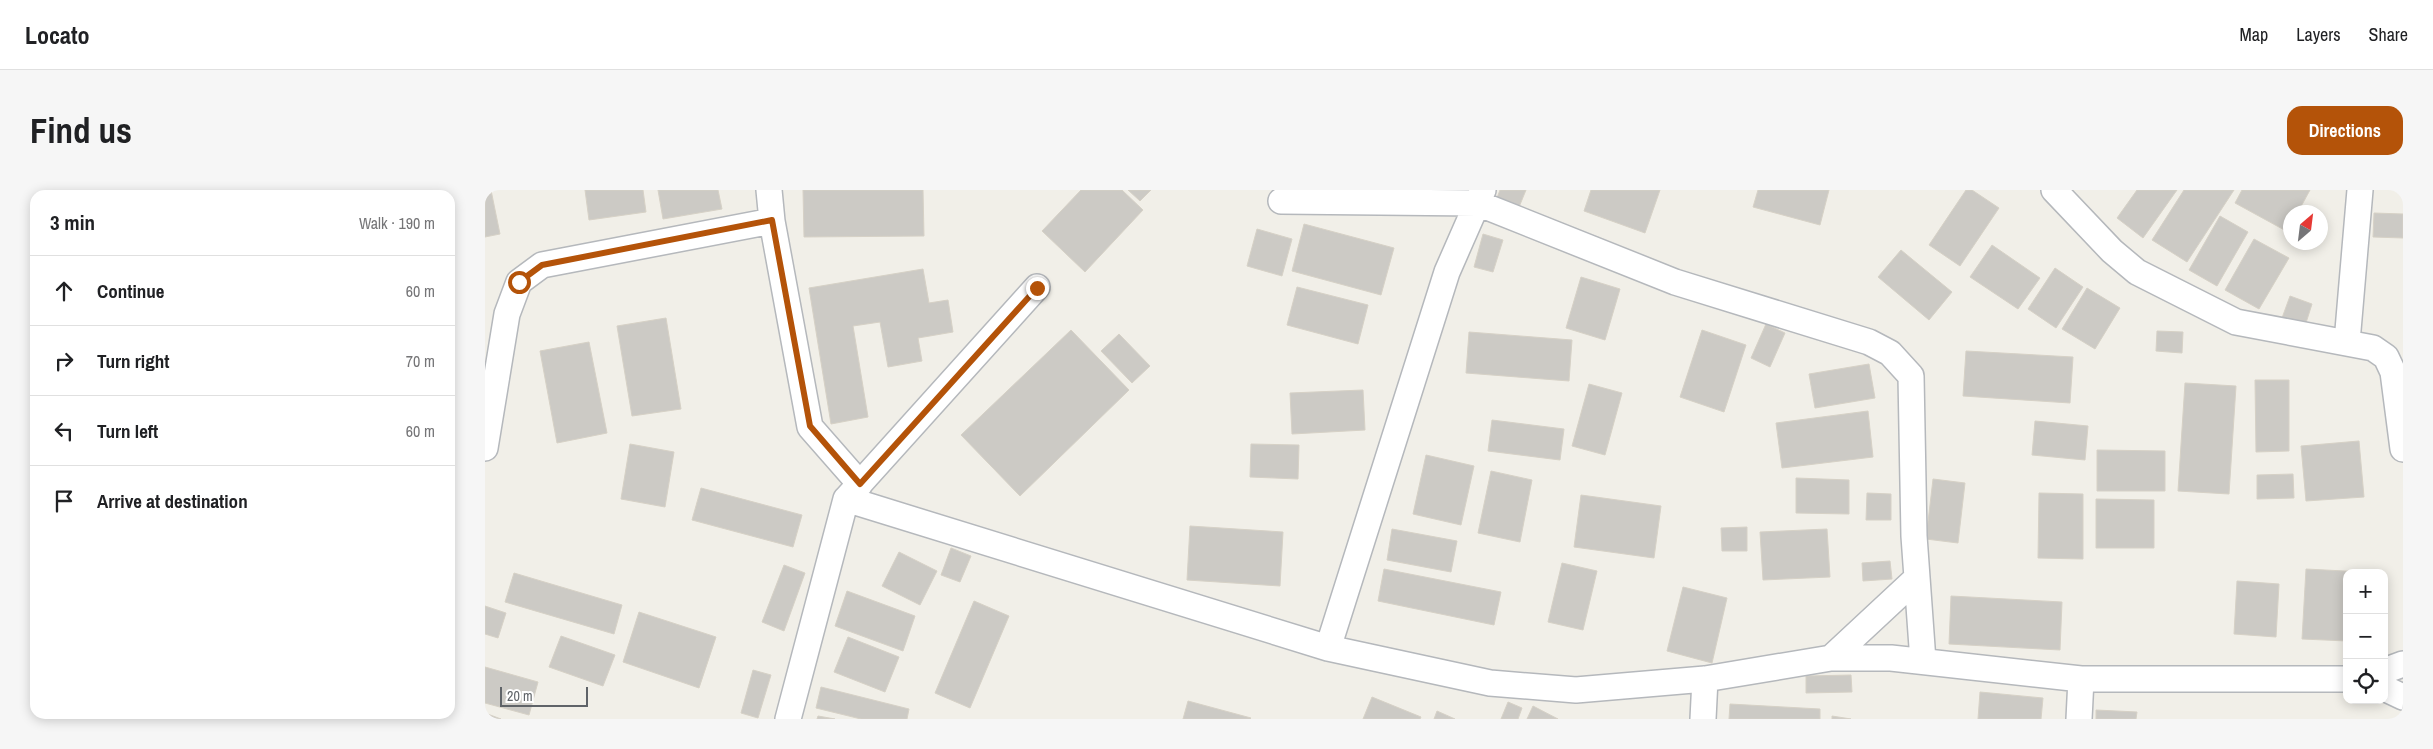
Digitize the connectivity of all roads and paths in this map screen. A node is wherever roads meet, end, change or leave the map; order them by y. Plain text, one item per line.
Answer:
1 (769, 190) edge
2 (2054, 190) edge
3 (2360, 190) edge
4 (1480, 196) edge
5 (1281, 201) dead end
6 (772, 220) junction
7 (1037, 288) dead end
8 (2347, 342) junction
9 (485, 448) edge
10 (2403, 449) edge
11 (853, 492) junction
12 (1917, 578) junction
13 (1329, 648) junction
14 (1831, 658) junction
15 (1923, 662) junction
16 (2403, 664) edge
17 (2388, 670) edge
18 (1705, 679) junction
19 (2081, 679) junction
20 (2343, 679) edge
21 (2388, 690) edge
22 (2403, 696) edge
23 (788, 719) edge
24 (1703, 719) edge
25 (2079, 719) edge

1 - 6 street
2 - 8 street
3 - 8 street
4 - 5 street
4 - 12 street
4 - 13 street
6 - 9 street
6 - 11 street
7 - 11 street
8 - 10 street
11 - 13 street
11 - 23 street
12 - 14 street
12 - 15 street
13 - 18 street
14 - 15 street
14 - 18 street
15 - 19 street
16 - 17 street
18 - 24 street
19 - 20 street
19 - 25 street
21 - 22 street

